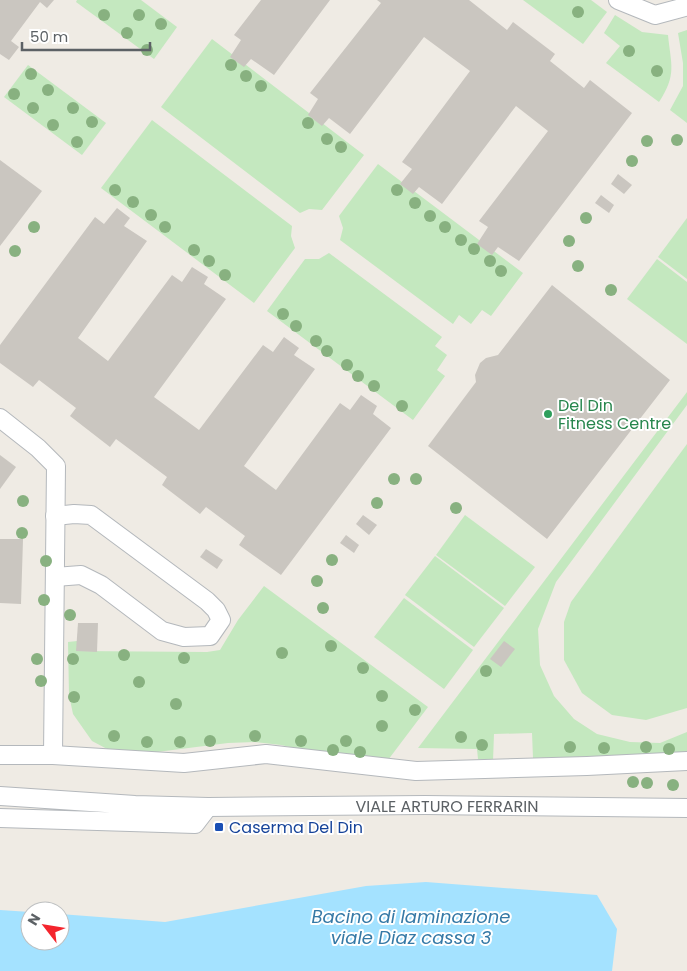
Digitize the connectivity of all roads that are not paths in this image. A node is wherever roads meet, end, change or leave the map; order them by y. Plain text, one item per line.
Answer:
1 (618, 0) edge
2 (687, 5) edge
3 (0, 418) edge
4 (55, 516) junction
5 (55, 577) junction
6 (53, 755) junction
7 (0, 756) edge
8 (687, 762) edge
9 (0, 796) edge
10 (208, 807) junction
11 (687, 808) edge
12 (0, 818) edge

1 - 2 street
3 - 4 street
4 - 5 street
4 - 5 street
5 - 6 street
6 - 7 street
6 - 8 street
9 - 10 street, VIALE ARTURO FERRARIN
10 - 11 street, VIALE ARTURO FERRARIN
10 - 12 street

